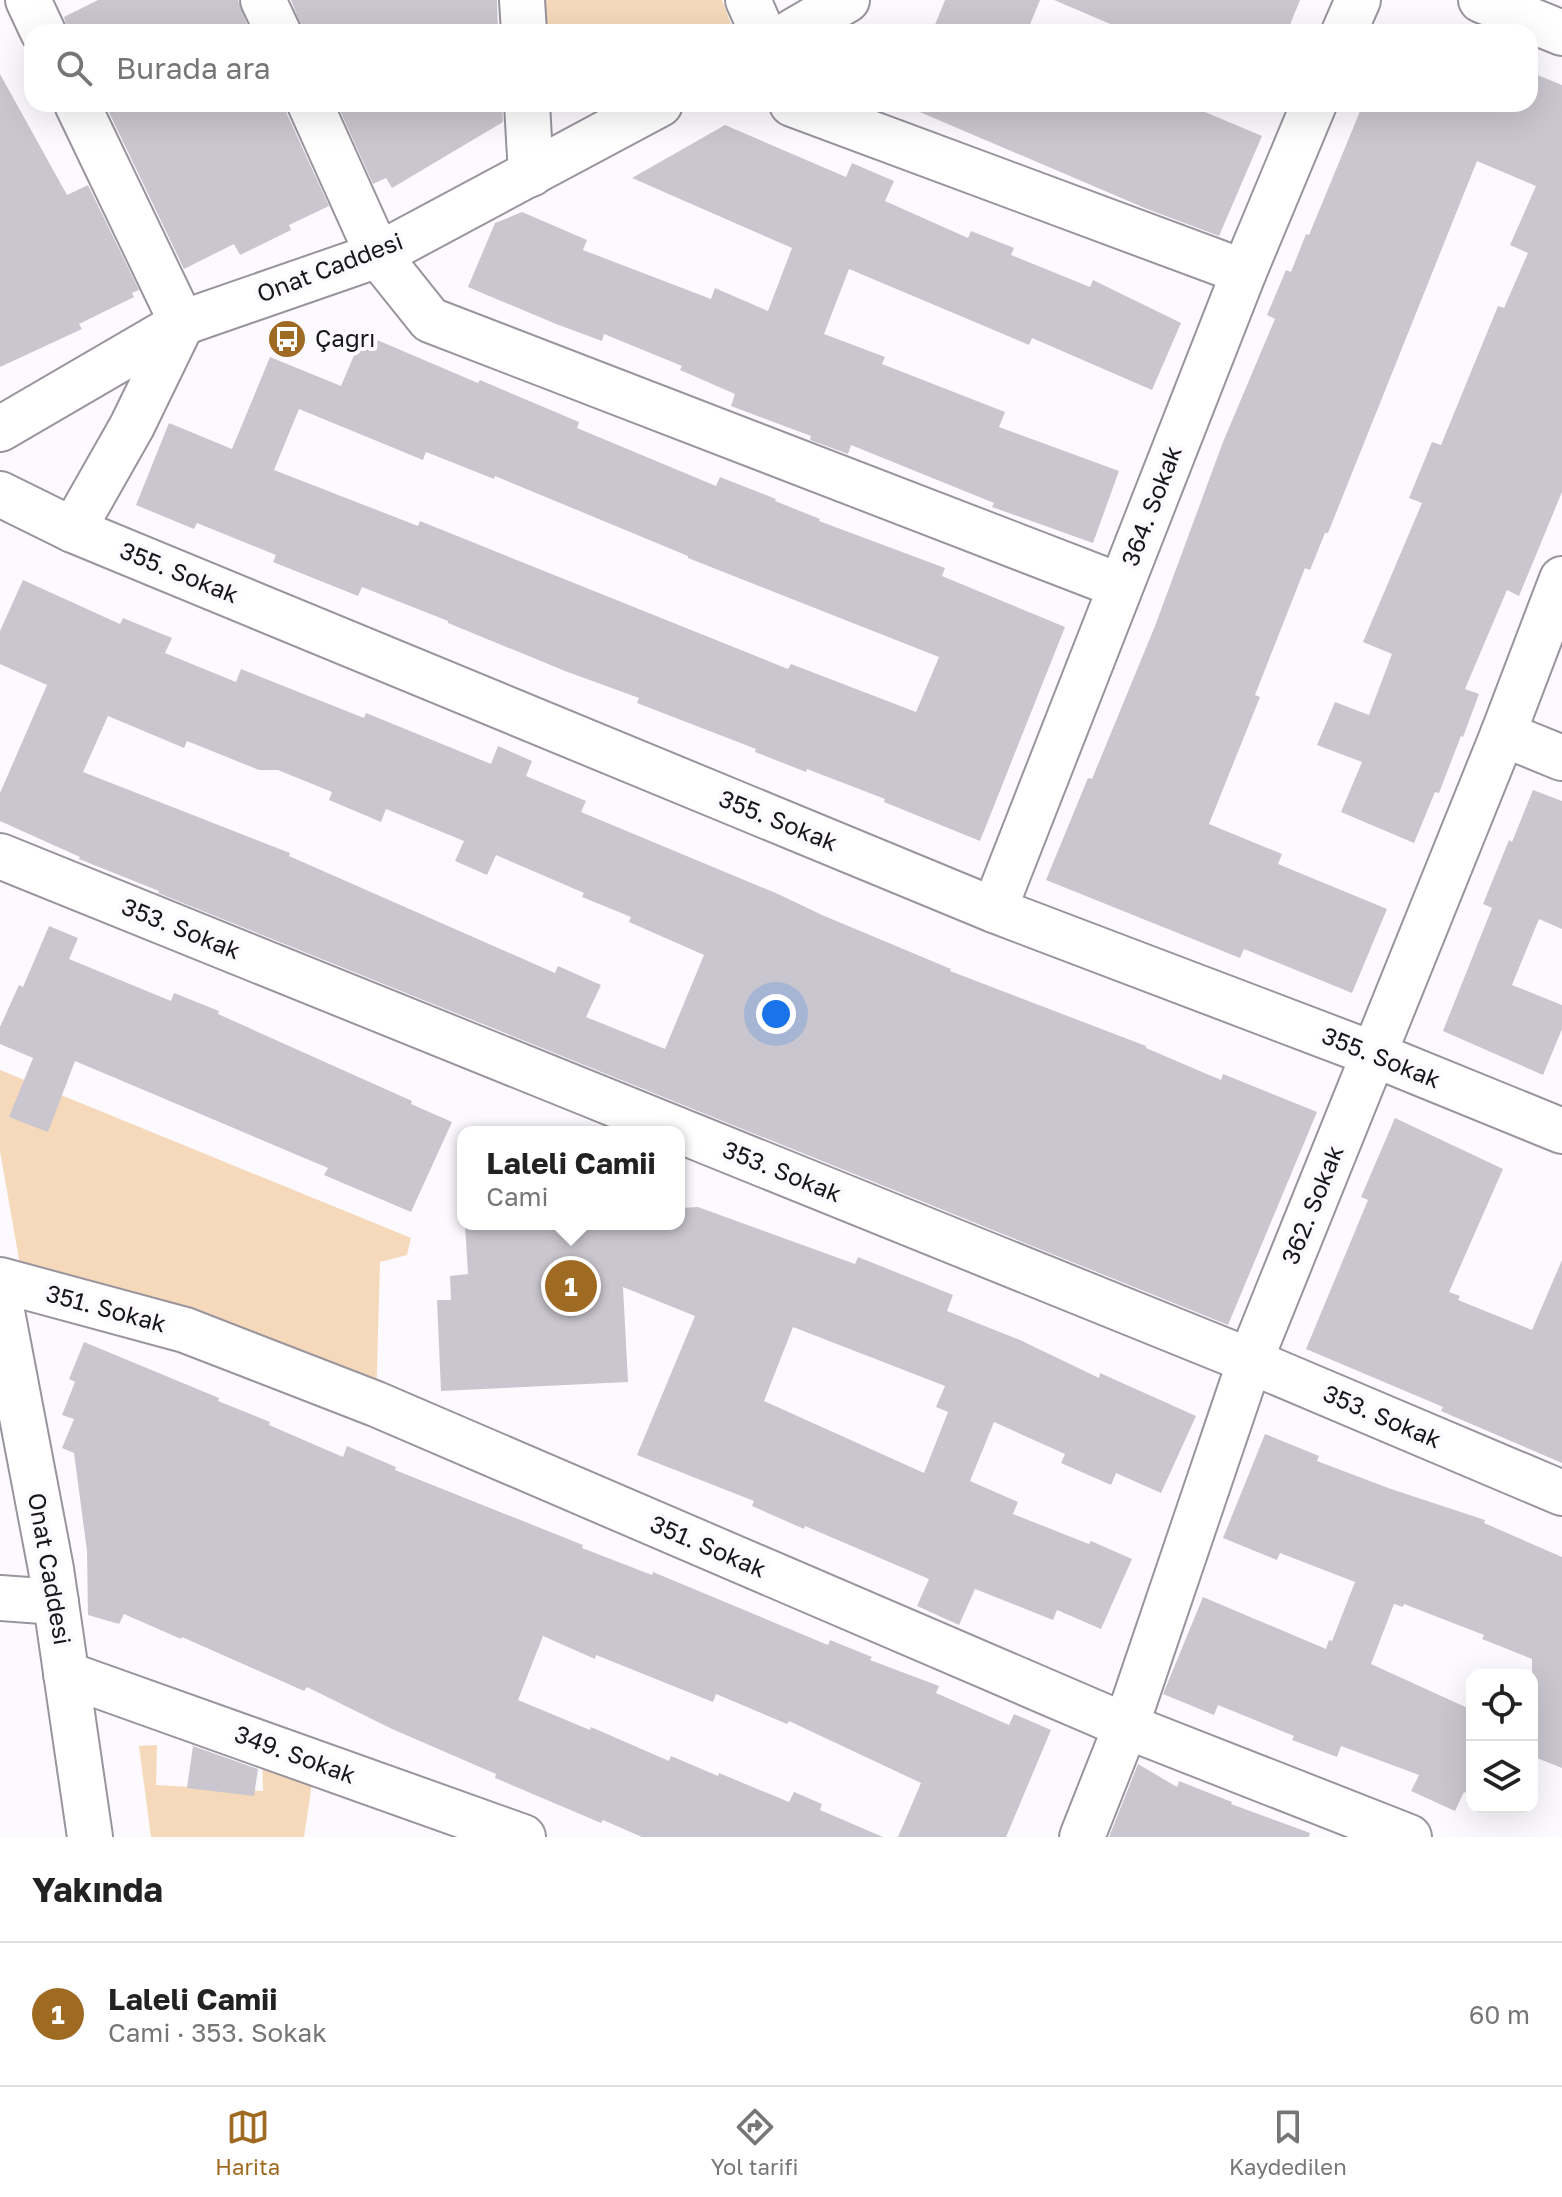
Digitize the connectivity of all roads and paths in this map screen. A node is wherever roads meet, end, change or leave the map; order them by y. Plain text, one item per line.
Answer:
1 (28, 0) edge
2 (263, 0) edge
3 (522, 0) edge
4 (748, 0) edge
5 (847, 0) edge
6 (1358, 0) edge
7 (1481, 0) edge
8 (39, 24) edge
9 (274, 24) edge
10 (524, 24) edge
11 (758, 24) edge
12 (806, 24) edge
13 (1348, 24) edge
14 (1562, 33) edge
15 (81, 112) edge
16 (314, 112) edge
17 (527, 112) edge
18 (645, 112) edge
19 (814, 112) edge
20 (1311, 112) edge
21 (531, 174) junction
22 (378, 255) junction
23 (1244, 272) junction
24 (182, 323) junction
25 (0, 429) edge
26 (0, 494) edge
27 (73, 530) junction
28 (1562, 579) edge
29 (1120, 586) junction
30 (1503, 734) junction
31 (1562, 758) edge
32 (0, 856) edge
33 (994, 910) junction
34 (1373, 1054) junction
35 (668, 1126) edge
36 (1562, 1131) edge
37 (685, 1133) edge
38 (0, 1280) edge
39 (0, 1301) edge
40 (5, 1356) edge
41 (1250, 1361) junction
42 (1562, 1493) edge
43 (0, 1598) edge
44 (56, 1602) junction
45 (66, 1674) junction
46 (1126, 1726) junction
47 (90, 1837) edge
48 (523, 1837) edge
49 (1082, 1837) edge
50 (1409, 1837) edge

1 - 8 street
2 - 9 street
3 - 10 street
4 - 11 street
5 - 12 street
6 - 13 street
7 - 14 street
15 - 24 street
16 - 22 street
17 - 21 street
18 - 21 street, Onat Caddesi
19 - 23 street
20 - 23 street, 364. Sokak
21 - 22 street, Onat Caddesi
22 - 24 street, Onat Caddesi
22 - 29 street
23 - 29 street, 364. Sokak
24 - 25 street, Onat Caddesi
24 - 27 street
26 - 27 street, 355. Sokak
27 - 33 street, 355. Sokak
28 - 30 street, 362. Sokak
29 - 33 street, 364. Sokak
30 - 31 street
30 - 34 street, 362. Sokak
32 - 35 street, 353. Sokak
33 - 34 street, 355. Sokak
34 - 36 street, 355. Sokak
34 - 41 street, 362. Sokak
37 - 41 street, 353. Sokak
38 - 46 street, 351. Sokak
39 - 40 street, Onat Caddesi
40 - 44 street, Onat Caddesi
41 - 42 street, 353. Sokak
41 - 46 street, 362. Sokak
43 - 44 street
44 - 45 street, Onat Caddesi
45 - 47 street, Onat Caddesi
45 - 48 street, 349. Sokak
46 - 49 street, 362. Sokak
46 - 50 street, 351. Sokak

